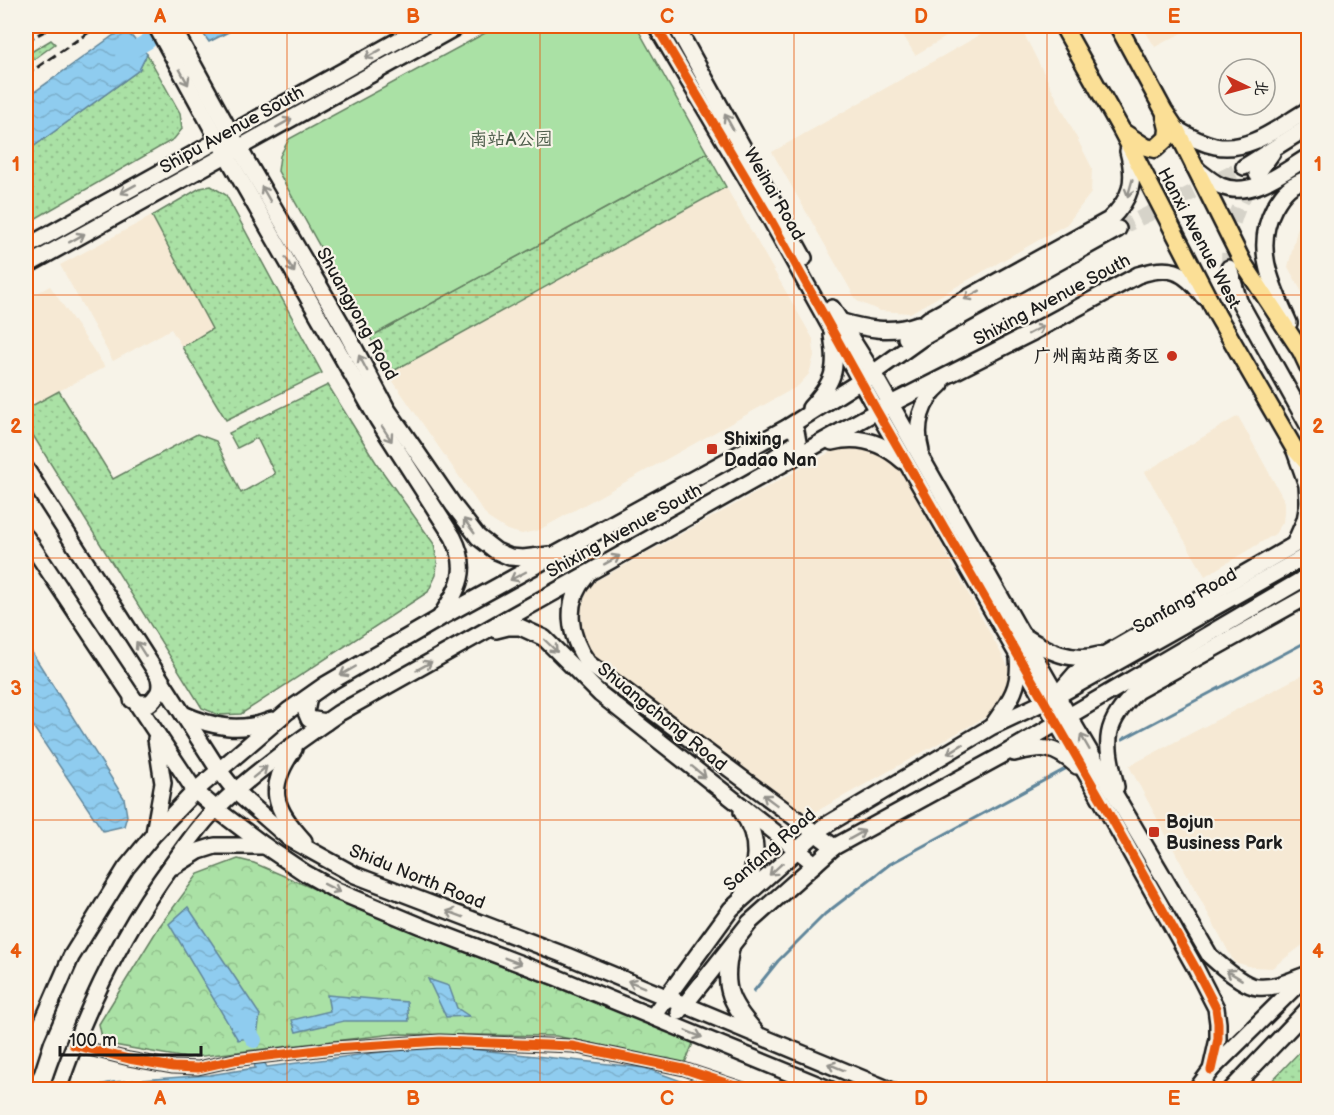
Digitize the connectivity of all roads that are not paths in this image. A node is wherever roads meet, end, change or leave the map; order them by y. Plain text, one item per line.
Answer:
1 (156, 26) edge
2 (172, 26) edge
3 (424, 26) edge
4 (458, 26) edge
5 (656, 26) edge
6 (676, 26) edge
7 (1063, 26) edge
8 (1118, 26) edge
9 (1308, 110) edge
10 (1164, 111) junction
11 (1308, 127) edge
12 (1176, 129) junction
13 (1122, 131) junction
14 (224, 135) junction
15 (233, 152) junction
16 (1308, 157) edge
17 (1193, 166) junction
18 (1257, 174) junction
19 (1308, 178) edge
20 (1289, 188) junction
21 (1118, 229) tunnel mouth
22 (26, 247) edge
23 (26, 266) edge
24 (1229, 268) tunnel mouth
25 (1217, 315) junction
26 (929, 319) junction
27 (834, 322) junction
28 (1305, 358) edge
29 (952, 374) junction
30 (867, 377) junction
31 (884, 408) junction
32 (794, 424) junction
33 (1308, 425) edge
34 (817, 445) junction
35 (1294, 448) junction
36 (917, 464) junction
37 (1308, 464) edge
38 (26, 469) edge
39 (1308, 474) edge
40 (727, 496) junction
41 (1308, 503) edge
42 (26, 537) edge
43 (1308, 543) edge
44 (1296, 553) junction
45 (558, 554) junction
46 (589, 573) junction
47 (1308, 576) edge
48 (1308, 596) edge
49 (440, 618) junction
50 (478, 635) junction
51 (1024, 636) junction
52 (1108, 652) junction
53 (1018, 655) junction
54 (159, 678) junction
55 (309, 696) junction
56 (1050, 699) junction
57 (132, 700) junction
58 (288, 711) junction
59 (181, 713) junction
60 (1063, 719) junction
61 (326, 722) junction
62 (991, 727) junction
63 (155, 733) junction
64 (301, 739) junction
65 (999, 757) junction
66 (218, 769) junction
67 (1085, 774) junction
68 (195, 790) junction
69 (236, 792) junction
70 (1112, 798) junction
71 (736, 802) junction
72 (216, 809) junction
73 (814, 833) junction
74 (154, 834) junction
75 (266, 846) junction
76 (834, 847) junction
77 (797, 850) junction
78 (327, 861) junction
79 (815, 864) junction
80 (166, 872) junction
81 (305, 873) junction
82 (735, 906) junction
83 (750, 922) junction
84 (732, 945) junction
85 (567, 956) junction
86 (1210, 956) junction
87 (1196, 969) junction
88 (1308, 974) edge
89 (558, 978) junction
90 (666, 997) junction
91 (684, 1006) junction
92 (1308, 1009) edge
93 (653, 1016) junction
94 (671, 1024) junction
95 (760, 1037) junction
96 (779, 1044) junction
97 (73, 1045) junction
98 (773, 1067) junction
99 (26, 1068) edge
100 (1211, 1070) junction
101 (58, 1089) edge
102 (747, 1089) edge
103 (831, 1089) edge
104 (890, 1089) edge
105 (1196, 1089) edge
106 (1231, 1089) edge

1 -> 14 main road, Shuangyong Road
2 - 14 main road, Shuangyong Road
3 -> 14 main road, Shipu Avenue South
15 -> 4 main road, Shipu Avenue South
5 - 27 main road, Weihai Road
27 -> 6 main road, Weihai Road
7 - 13 main road, Hanxi Avenue West
8 - 10 main road, Hanxi Avenue West
9 - 12 main road
10 - 12 main road, Hanxi Avenue West
10 - 13 main road
11 - 18 main road
12 - 17 main road, Hanxi Avenue West
13 - 25 main road, Hanxi Avenue West
13 -> 26 main road
14 - 15 main road, Shuangyong Road
14 -> 22 main road, Shipu Avenue South
23 -> 15 main road, Shipu Avenue South
45 -> 15 main road, Shuangyong Road
15 -> 49 main road, Shuangyong Road
16 - 18 main road
17 - 18 main road
17 - 28 main road, Hanxi Avenue West
18 - 20 main road
19 - 20 main road
20 - 28 main road
21 - 30 main road, Shixing Avenue South
24 - 33 main road
29 -> 25 main road, Shixing Avenue South
25 - 35 main road, Hanxi Avenue West
26 - 27 main road
26 - 30 main road
27 - 30 main road, Weihai Road
27 - 32 main road
29 - 31 main road, Shixing Avenue South
29 - 36 main road
30 - 31 main road, Weihai Road
30 - 32 main road, Shixing Avenue South
31 - 34 main road, Shixing Avenue South
31 - 36 main road, Weihai Road
32 - 40 main road
32 - 45 main road, Shixing Avenue South
34 - 36 main road
34 - 40 main road, Shixing Avenue South
35 - 37 main road, Hanxi Avenue West
35 - 39 main road
35 - 41 main road
36 - 51 main road
36 - 53 main road
54 -> 38 main road, Shidu North Road
46 -> 40 main road, Shixing Avenue South
41 - 44 main road
42 - 57 main road
43 - 44 main road
44 - 52 main road
44 - 56 main road, Sanfang Road
45 -> 49 main road, Shixing Avenue South
46 - 50 main road, Shixing Avenue South
73 -> 46 main road, Shuangchong Road
47 - 60 main road
48 - 70 main road
49 -> 55 main road, Shixing Avenue South
61 -> 50 main road, Shixing Avenue South
50 -> 71 main road, Shuangchong Road
51 - 52 main road
51 - 56 main road
52 - 56 main road
53 - 56 main road
53 - 62 main road
54 - 57 main road
54 - 59 main road, Shidu North Road
55 - 58 main road, Shixing Avenue South
55 - 61 main road
56 - 60 main road
56 - 62 main road, Sanfang Road
57 - 63 main road
58 - 59 main road
58 - 66 main road, Shixing Avenue South
59 - 66 main road, Shidu North Road
60 - 65 main road
60 - 67 main road
70 -> 60 main road
61 - 64 main road, Shixing Avenue South
62 -> 73 main road, Sanfang Road
63 - 68 main road
63 - 74 main road
69 -> 64 main road, Shixing Avenue South
64 - 78 main road
65 - 67 main road
76 -> 65 main road
66 - 68 main road, Shixing Avenue South
66 - 69 main road, Shidu North Road
67 - 70 main road
68 - 72 main road
68 - 74 main road, Shixing Avenue South
69 - 72 main road, Shixing Avenue South
69 - 78 main road, Shidu North Road
70 - 86 main road
70 - 87 main road
71 - 77 main road, Shuangchong Road
71 - 82 main road
72 - 75 main road
72 - 80 main road, Shixing Avenue South
73 - 76 main road, Shuangchong Road
73 - 77 main road, Sanfang Road
74 - 99 main road, Shixing Avenue South
75 - 80 main road
75 - 81 main road
76 - 79 main road
77 - 79 main road, Shuangchong Road
77 -> 82 main road, Sanfang Road
78 - 81 main road
85 -> 78 main road, Shidu North Road
79 - 83 main road
80 - 97 main road, Shixing Avenue South
81 -> 89 main road
82 - 83 main road
82 - 90 main road, Sanfang Road
83 - 84 main road
84 - 91 main road
84 - 95 main road
85 - 89 main road
90 -> 85 main road, Shidu North Road
86 - 87 main road
88 -> 86 main road
87 - 100 main road
88 - 100 main road
89 - 93 main road
90 - 91 main road, Shidu North Road
90 - 93 main road, Sanfang Road
91 - 94 main road
91 - 95 main road, Shidu North Road
92 - 106 main road
93 - 94 main road
94 -> 98 main road
95 - 96 main road, Shidu North Road
96 - 98 main road
104 -> 96 main road, Shidu North Road
97 - 101 main road, Shixing Avenue South
97 - 102 street
98 - 103 main road
100 - 105 main road

